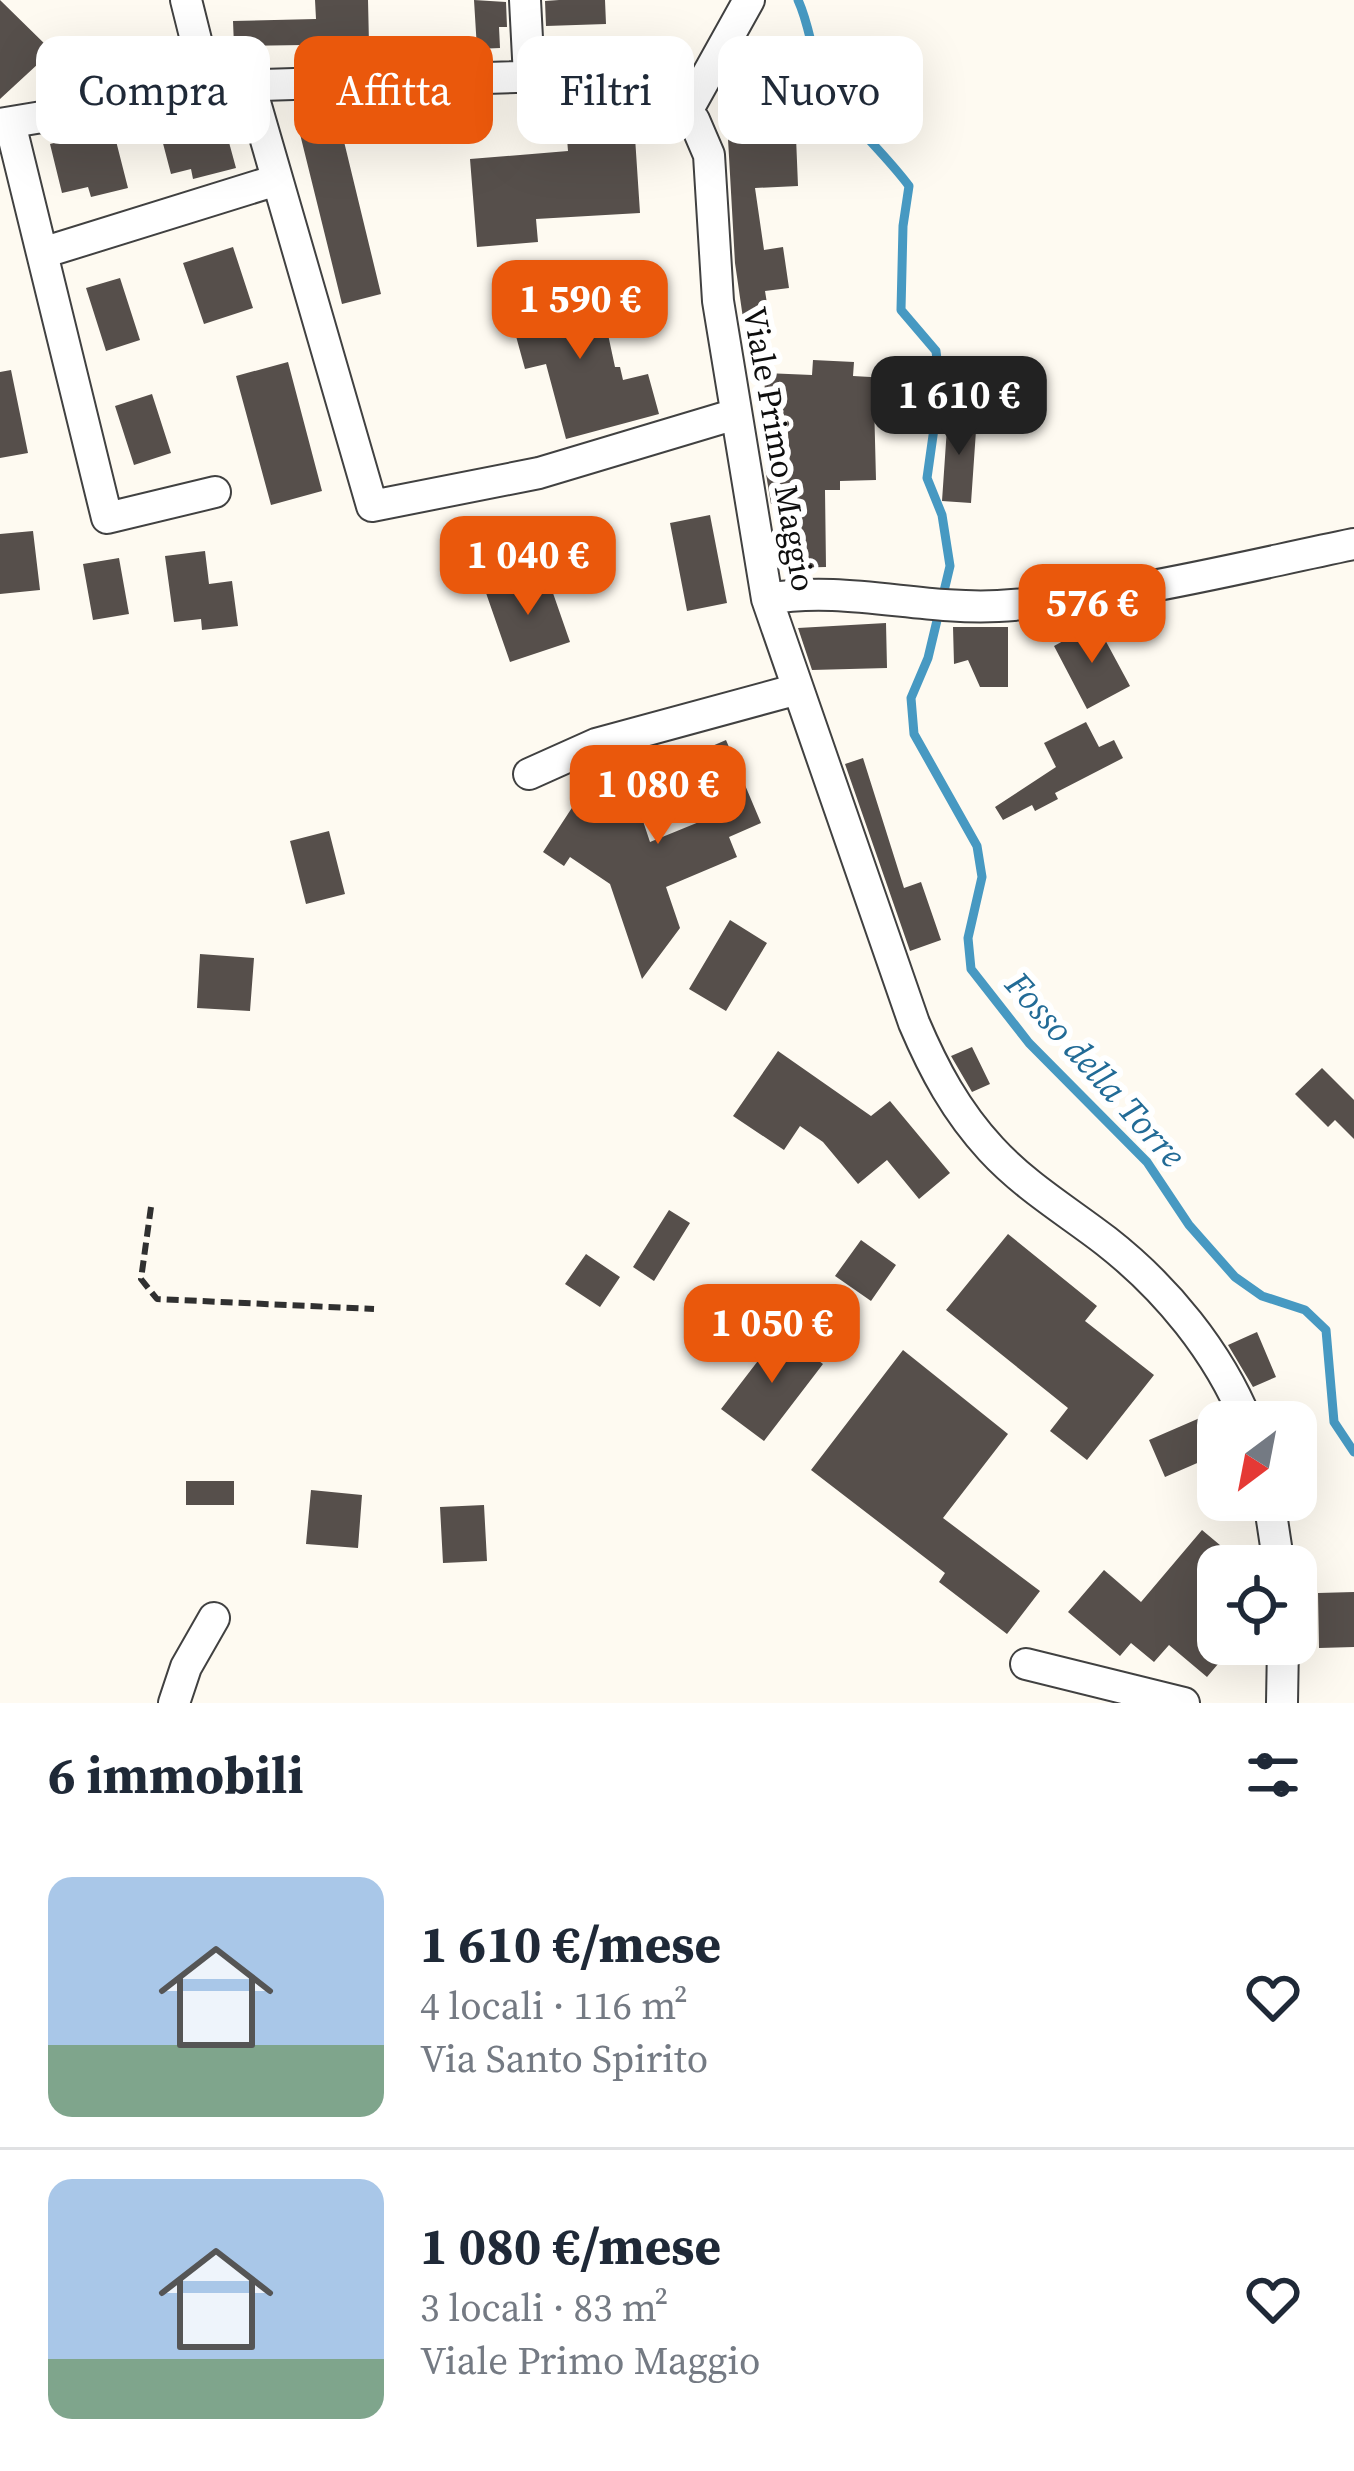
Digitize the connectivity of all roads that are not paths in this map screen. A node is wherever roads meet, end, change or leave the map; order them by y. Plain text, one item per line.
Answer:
1 (186, 0) edge
2 (525, 0) edge
3 (749, 0) edge
4 (195, 36) edge
5 (527, 36) edge
6 (517, 77) edge
7 (270, 84) edge
8 (694, 98) edge
9 (36, 118) edge
10 (694, 122) edge
11 (5, 123) edge
12 (267, 144) edge
13 (277, 180) junction
14 (42, 253) junction
15 (736, 414) junction
16 (214, 492) dead end
17 (1354, 544) edge
18 (767, 599) junction
19 (798, 689) junction
20 (529, 774) dead end
21 (1237, 1401) edge
22 (214, 1618) dead end
23 (1026, 1664) dead end
24 (1283, 1665) edge
25 (175, 1703) edge
26 (1184, 1703) edge
27 (1282, 1703) edge

1 - 4 street
2 - 5 street
3 - 8 street
6 - 7 street
9 - 11 street
10 - 15 street, Viale Primo Maggio
11 - 14 street
12 - 13 street
13 - 14 street
13 - 15 street
14 - 16 street
15 - 18 street, Viale Primo Maggio
17 - 18 street
18 - 19 street, Viale Primo Maggio
19 - 20 street
19 - 21 street, Viale Primo Maggio
22 - 25 street
23 - 26 street
24 - 27 street

